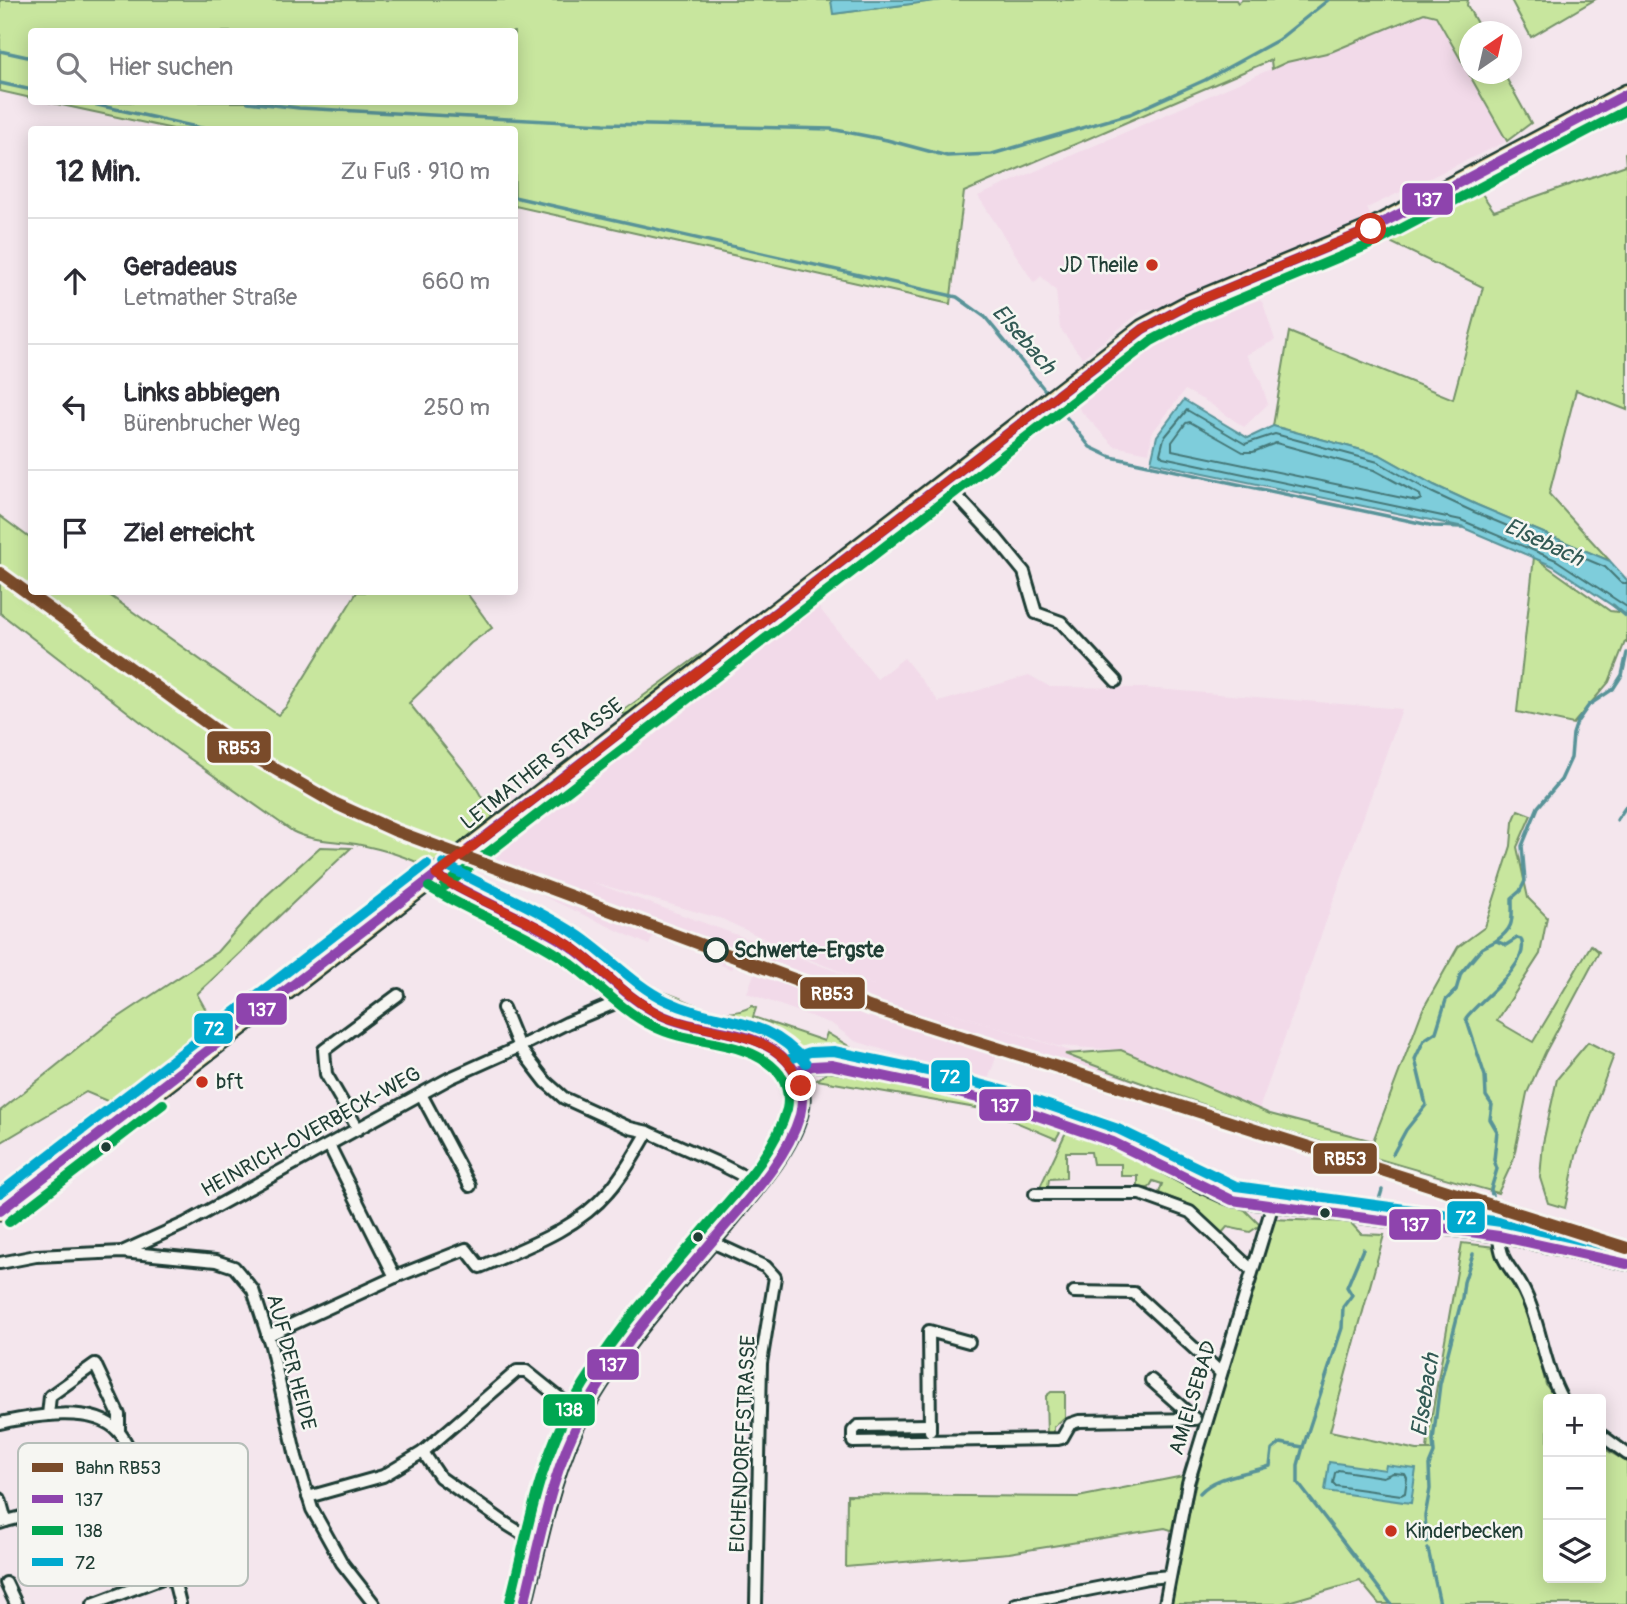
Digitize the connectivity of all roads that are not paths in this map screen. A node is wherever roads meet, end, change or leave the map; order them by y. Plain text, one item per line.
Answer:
1 (1627, 94) edge
2 (944, 482) junction
3 (1116, 681) dead end
4 (436, 875) junction
5 (398, 995) dead end
6 (615, 1003) dead end
7 (503, 1007) dead end
8 (519, 1047) junction
9 (795, 1072) junction
10 (421, 1094) junction
11 (358, 1129) junction
12 (648, 1132) junction
13 (329, 1145) junction
14 (759, 1184) junction
15 (470, 1186) dead end
16 (1035, 1194) dead end
17 (1272, 1207) junction
18 (0, 1211) edge
19 (1499, 1236) junction
20 (712, 1242) junction
21 (122, 1252) junction
22 (0, 1264) edge
23 (1627, 1264) edge
24 (1252, 1270) junction
25 (396, 1277) junction
26 (1074, 1292) dead end
27 (267, 1336) junction
28 (969, 1342) dead end
29 (1221, 1373) junction
30 (1151, 1380) dead end
31 (1559, 1394) edge
32 (48, 1415) junction
33 (582, 1416) junction
34 (1200, 1421) junction
35 (0, 1423) edge
36 (930, 1425) junction
37 (119, 1432) junction
38 (1606, 1439) edge
39 (930, 1441) junction
40 (124, 1443) edge
41 (423, 1452) junction
42 (1627, 1454) edge
43 (308, 1497) junction
44 (0, 1499) edge
45 (3, 1522) edge
46 (539, 1544) junction
47 (1170, 1576) junction
48 (6, 1583) dead end
49 (141, 1586) edge
50 (176, 1586) edge
51 (16, 1604) edge
52 (93, 1604) edge
53 (180, 1604) edge
54 (374, 1604) edge
55 (524, 1604) edge
56 (756, 1604) edge
57 (1016, 1604) edge
58 (1165, 1604) edge

1 - 2 main road, LETMATHER STRASSE
2 - 3 street
2 - 4 main road, LETMATHER STRASSE
4 - 9 street
4 - 18 main road, LETMATHER STRASSE
5 - 11 street
6 - 8 street, HEINRICH-OVERBECK-WEG
7 - 8 street
8 - 10 street, HEINRICH-OVERBECK-WEG
8 - 12 street
9 - 14 street
9 - 17 street
10 - 11 street, HEINRICH-OVERBECK-WEG
10 - 15 street
11 - 13 street, HEINRICH-OVERBECK-WEG
12 - 14 street
12 - 25 street
13 - 21 street, HEINRICH-OVERBECK-WEG
13 - 25 street
14 - 20 street
16 - 24 street
17 - 19 street
17 - 24 street, AM ELSEBAD
19 - 23 street
19 - 31 street
20 - 33 street
20 - 56 street, EICHENDORFFSTRASSE
21 - 22 street, AUF DER HEIDE
21 - 27 street, AUF DER HEIDE
24 - 29 street, AM ELSEBAD
25 - 27 street
26 - 29 street
27 - 43 street, AUF DER HEIDE
28 - 36 street
29 - 34 street, AM ELSEBAD
30 - 34 street
32 - 35 street
32 - 37 street
32 - 37 street
33 - 41 street
33 - 46 street
34 - 39 street
34 - 47 street, AM ELSEBAD
36 - 39 street
36 - 39 street
37 - 40 street
38 - 42 street
41 - 43 street
41 - 46 street
43 - 54 street, AUF DER HEIDE
44 - 45 street
46 - 55 street
47 - 57 street
47 - 58 street, AM ELSEBAD
48 - 51 street
49 - 52 street
50 - 53 street

